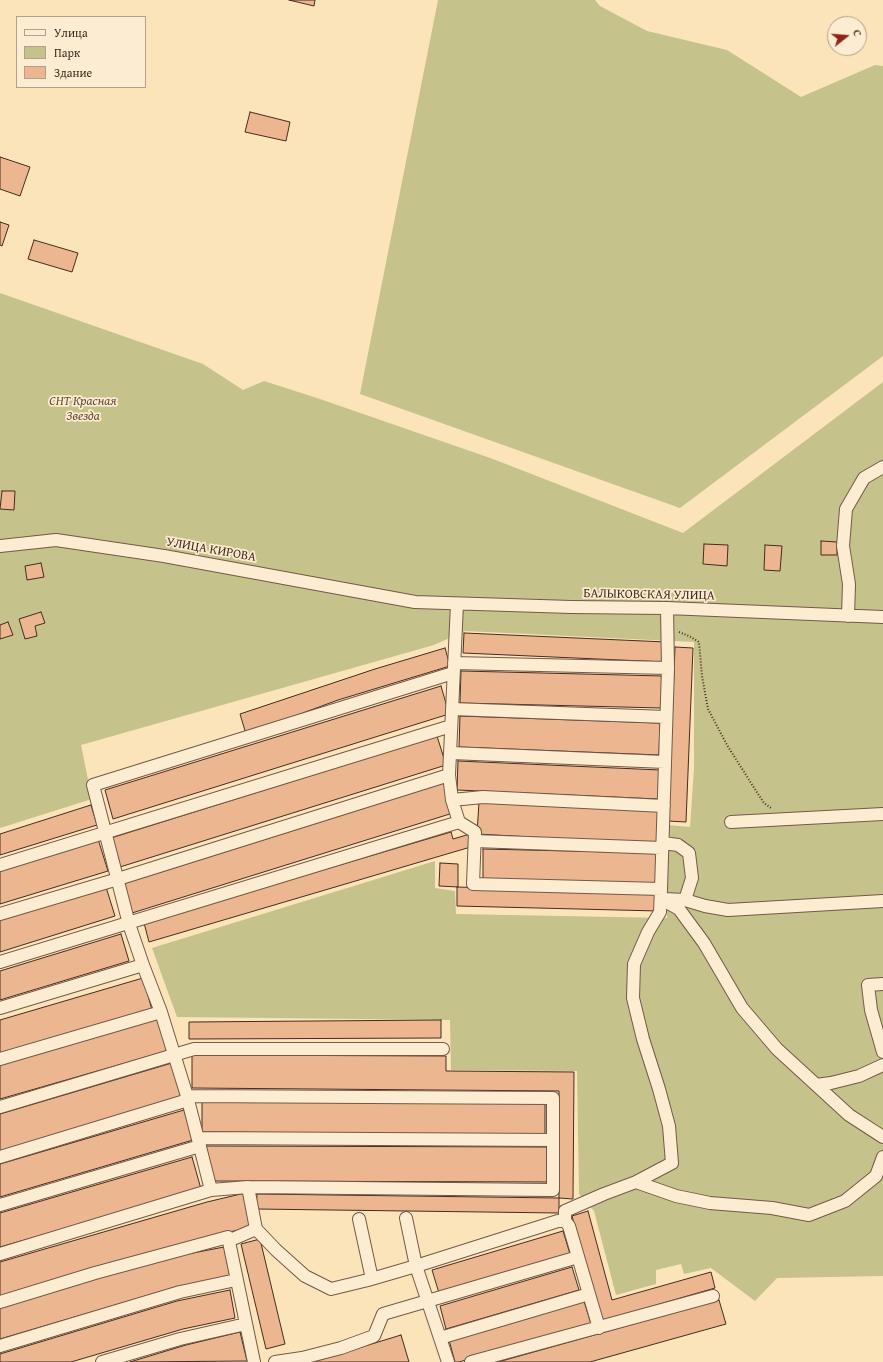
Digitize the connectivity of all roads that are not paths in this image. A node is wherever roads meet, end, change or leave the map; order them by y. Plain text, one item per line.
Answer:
1 (883, 467) edge
2 (0, 546) edge
3 (415, 602) joint
4 (457, 604) junction
5 (666, 608) junction
6 (848, 616) junction
7 (883, 617) edge
8 (453, 668) junction
9 (668, 668) junction
10 (452, 709) junction
11 (666, 717) junction
12 (451, 726) junction
13 (451, 753) junction
14 (665, 762) junction
15 (449, 775) junction
16 (452, 800) junction
17 (664, 806) junction
18 (883, 814) edge
19 (458, 822) junction
20 (731, 822) dead end
21 (106, 832) junction
22 (475, 841) junction
23 (662, 845) junction
24 (0, 864) edge
25 (118, 879) junction
26 (661, 894) junction
27 (685, 900) junction
28 (883, 901) edge
29 (0, 914) edge
30 (129, 924) junction
31 (0, 962) edge
32 (142, 965) junction
33 (883, 984) edge
34 (0, 1008) edge
35 (161, 1012) junction
36 (443, 1049) dead end
37 (883, 1052) edge
38 (174, 1054) junction
39 (0, 1059) edge
40 (883, 1065) edge
41 (816, 1085) junction
42 (188, 1098) junction
43 (0, 1107) edge
44 (883, 1136) edge
45 (553, 1140) junction
46 (199, 1142) junction
47 (0, 1157) edge
48 (883, 1157) edge
49 (636, 1182) junction
50 (248, 1187) junction
51 (212, 1190) junction
52 (0, 1205) edge
53 (406, 1218) dead end
54 (359, 1219) dead end
55 (565, 1221) junction
56 (256, 1229) junction
57 (228, 1241) junction
58 (0, 1254) edge
59 (578, 1257) junction
60 (416, 1266) junction
61 (372, 1279) junction
62 (236, 1280) junction
63 (589, 1294) junction
64 (713, 1296) dead end
65 (427, 1301) junction
66 (0, 1302) edge
67 (246, 1324) junction
68 (599, 1328) junction
69 (440, 1338) junction
70 (0, 1346) edge
71 (303, 1360) edge
72 (102, 1362) edge
73 (254, 1362) edge
74 (274, 1362) edge
75 (448, 1362) edge
76 (471, 1362) edge

1 - 6 street
2 - 3 street, УЛИЦА КИРОВА
3 - 4 street, БАЛЫКОВСКАЯ УЛИЦА
4 - 5 street, БАЛЫКОВСКАЯ УЛИЦА
4 - 8 street
5 - 6 street, БАЛЫКОВСКАЯ УЛИЦА
5 - 9 street
6 - 7 street, БАЛЫКОВСКАЯ УЛИЦА
8 - 9 street
8 - 10 street
8 - 21 street
9 - 11 street
10 - 11 street
10 - 12 street
11 - 14 street
12 - 13 street
12 - 21 street
13 - 14 street
13 - 15 street
14 - 17 street
15 - 16 street
15 - 25 street
16 - 17 street
16 - 19 street
17 - 23 street
18 - 20 street
19 - 22 street
19 - 30 street
21 - 24 street
21 - 25 street
22 - 23 street
22 - 26 street
23 - 26 street
23 - 27 street
25 - 29 street
25 - 30 street
26 - 27 street
26 - 41 street
26 - 49 street
27 - 28 street
30 - 31 street
30 - 32 street
32 - 34 street
32 - 35 street
33 - 37 street
35 - 38 street
35 - 39 street
36 - 38 street
38 - 42 street
38 - 43 street
40 - 41 street
41 - 44 street
42 - 45 street
42 - 46 street
42 - 47 street
45 - 46 street
45 - 50 street
46 - 51 street
46 - 52 street
48 - 49 street
49 - 55 street
50 - 51 street
50 - 56 street
51 - 58 street
53 - 60 street
54 - 61 street
55 - 59 street
55 - 60 street
56 - 57 street
56 - 61 street
57 - 62 street
57 - 66 street
59 - 63 street
59 - 65 street
60 - 61 street
60 - 65 street
62 - 67 street
62 - 70 street
63 - 68 street
63 - 69 street
64 - 68 street
65 - 69 street
65 - 71 street
67 - 72 street
67 - 73 street
68 - 76 street
69 - 75 street
71 - 74 street

